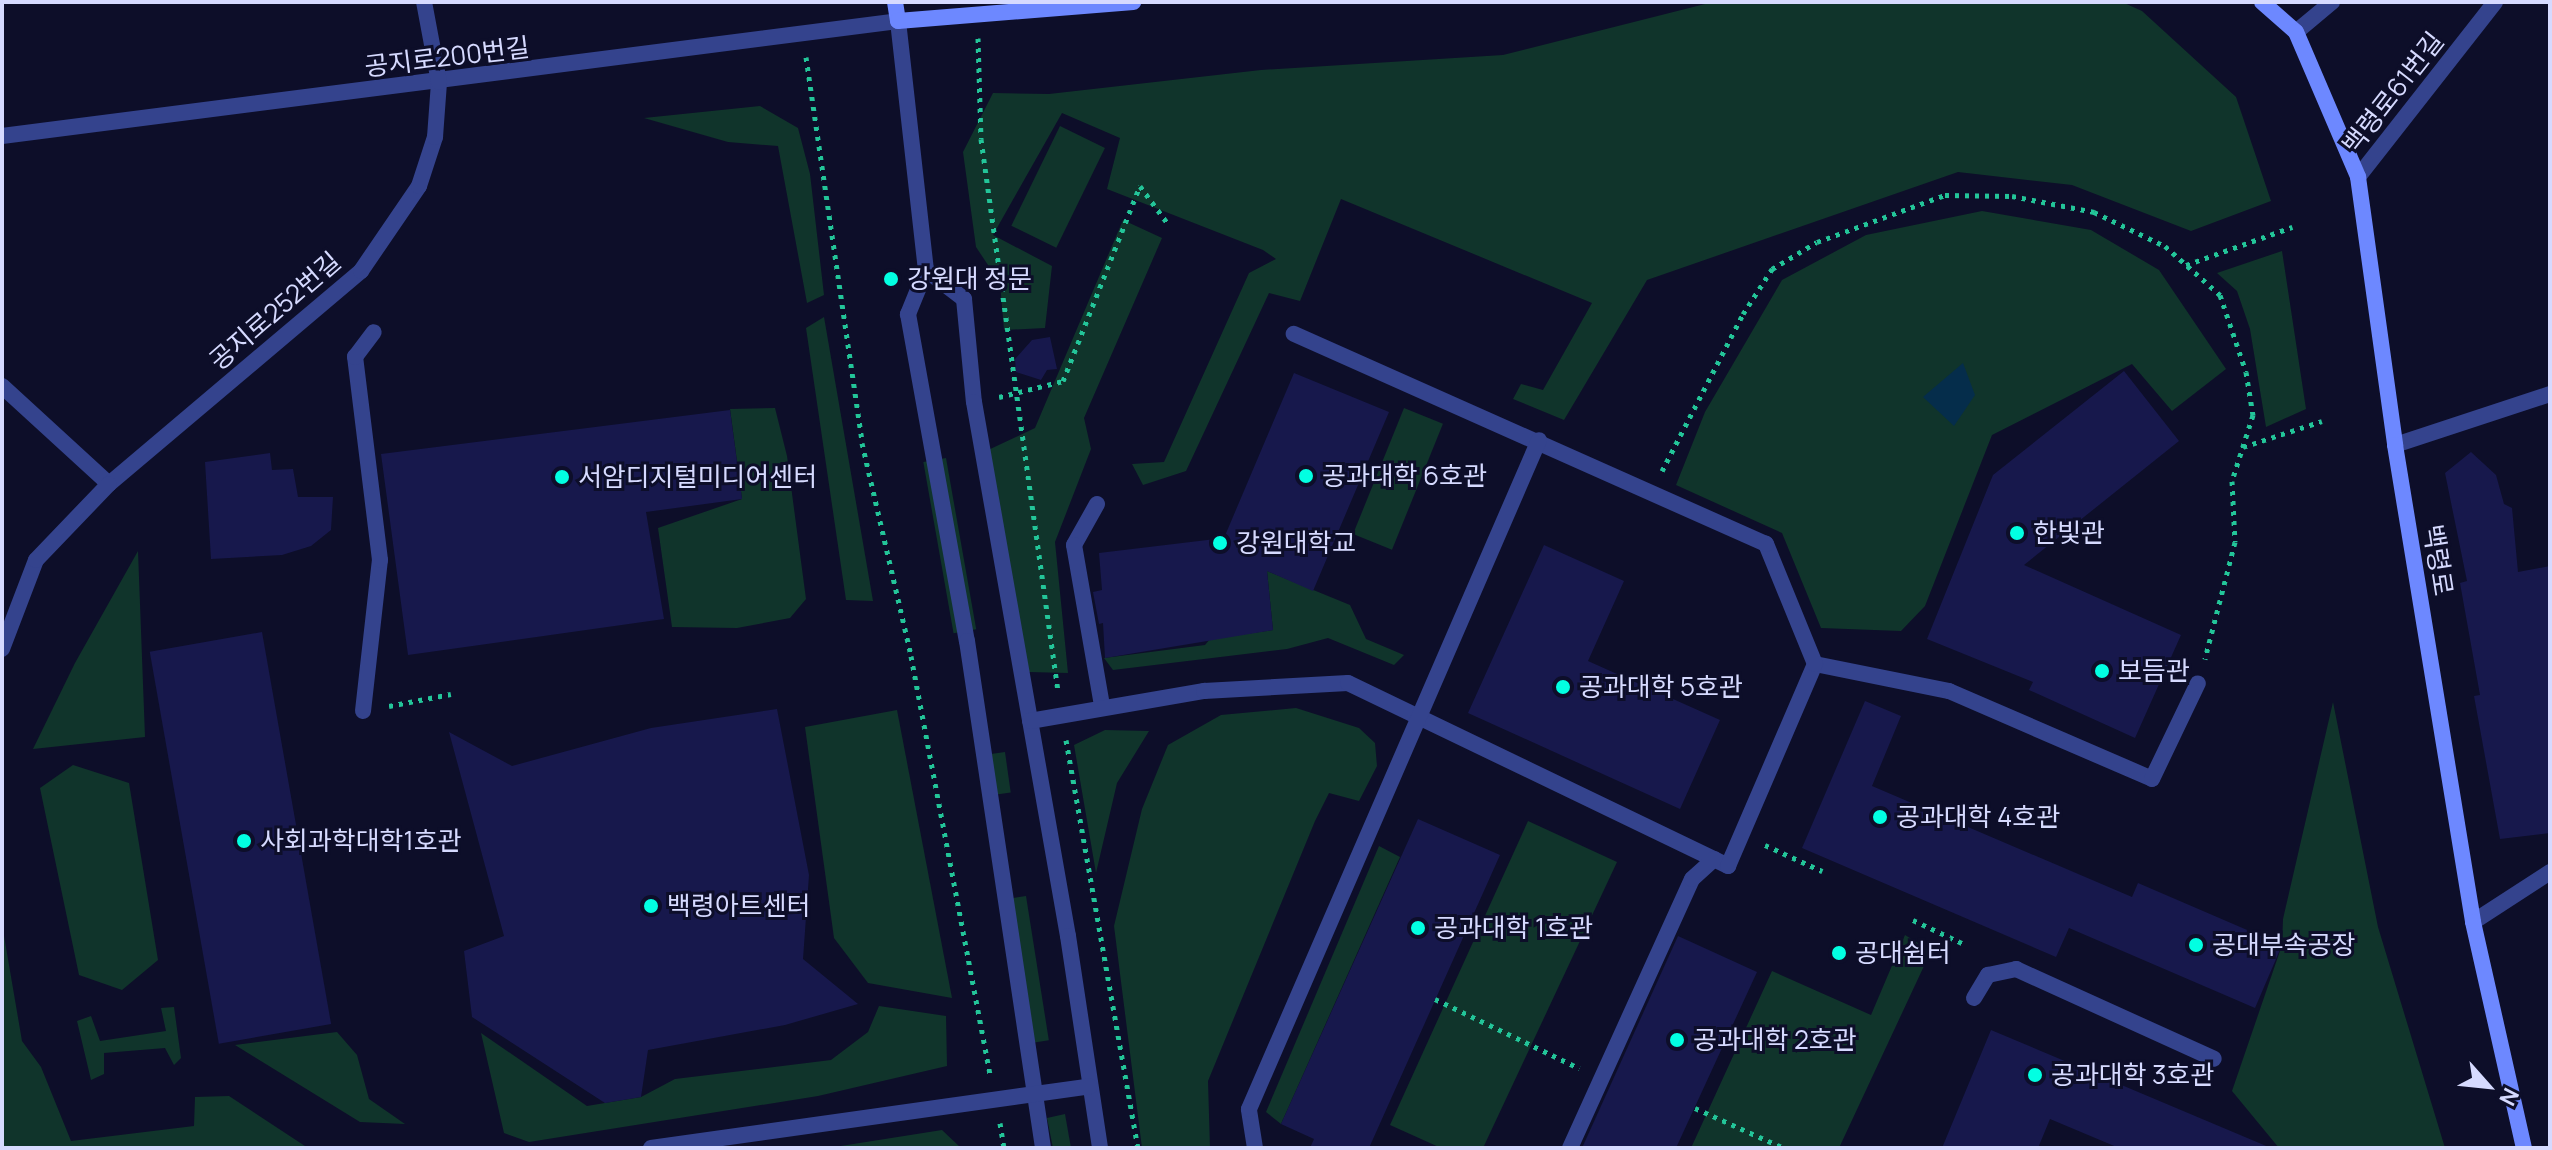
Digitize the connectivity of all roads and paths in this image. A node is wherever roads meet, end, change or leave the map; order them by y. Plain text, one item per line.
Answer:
1 (424, 2) edge
2 (895, 2) edge
3 (1133, 2) edge
4 (2262, 2) edge
5 (2332, 2) edge
6 (2495, 2) edge
7 (977, 17) junction
8 (898, 21) junction
9 (2296, 32) junction
10 (803, 37) junction
11 (439, 82) junction
12 (2, 136) edge
13 (2358, 177) junction
14 (1168, 224) dead end
15 (2292, 227) dead end
16 (2186, 265) junction
17 (926, 270) junction
18 (374, 332) dead end
19 (1294, 334) dead end
20 (2, 386) edge
21 (1014, 394) junction
22 (2550, 394) edge
23 (2322, 421) dead end
24 (1539, 440) junction
25 (2395, 445) junction
26 (2243, 447) junction
27 (109, 484) junction
28 (1653, 492) junction
29 (1097, 504) dead end
30 (2214, 632) dead end
31 (2, 649) edge
32 (1815, 664) junction
33 (2198, 683) dead end
34 (451, 694) dead end
35 (1102, 705) junction
36 (363, 711) joint
37 (1061, 716) junction
38 (1414, 717) junction
39 (1030, 721) junction
40 (1742, 835) junction
41 (1714, 859) junction
42 (1822, 871) dead end
43 (2550, 872) edge
44 (1913, 920) dead end
45 (2473, 922) junction
46 (1962, 943) dead end
47 (1974, 998) dead end
48 (1435, 999) dead end
49 (2214, 1059) dead end
50 (1601, 1078) junction
51 (1090, 1086) junction
52 (1034, 1094) junction
53 (995, 1099) junction
54 (1695, 1108) dead end
55 (651, 1148) edge
56 (1043, 1148) edge
57 (1100, 1148) edge
58 (1138, 1148) edge
59 (1255, 1148) edge
60 (1570, 1148) edge
61 (1784, 1148) edge
62 (2524, 1148) edge

1 - 11 street, 공지로252번길
2 - 8 street
3 - 7 street
4 - 9 street, 백령로
5 - 9 street
6 - 13 street, 백령로61번길
7 - 8 street
7 - 21 path
8 - 10 street, 공지로200번길
8 - 17 street
9 - 13 street, 백령로
10 - 11 street, 공지로200번길
10 - 53 path
11 - 12 street, 공지로200번길
11 - 27 street, 공지로252번길
13 - 25 street, 백령로
14 - 21 path
15 - 16 path
16 - 26 path
16 - 28 path
17 - 39 street
17 - 52 street
18 - 36 street
19 - 24 street
20 - 27 street
21 - 37 path
22 - 25 street
23 - 26 path
24 - 28 street
24 - 38 street
25 - 45 street, 백령로
26 - 30 path
27 - 31 street, 공지로252번길
28 - 32 street
29 - 35 street
32 - 33 street
32 - 40 street
34 - 36 path
35 - 37 street
35 - 38 street
37 - 39 street
37 - 58 path
38 - 41 street
38 - 59 street
39 - 51 street
40 - 41 street
40 - 42 path
41 - 50 street
43 - 45 street
44 - 46 path
45 - 62 street, 백령로
47 - 49 street
48 - 50 path
50 - 60 street
51 - 52 street
51 - 57 street
52 - 53 street
52 - 56 street
53 - 55 street
54 - 61 path

